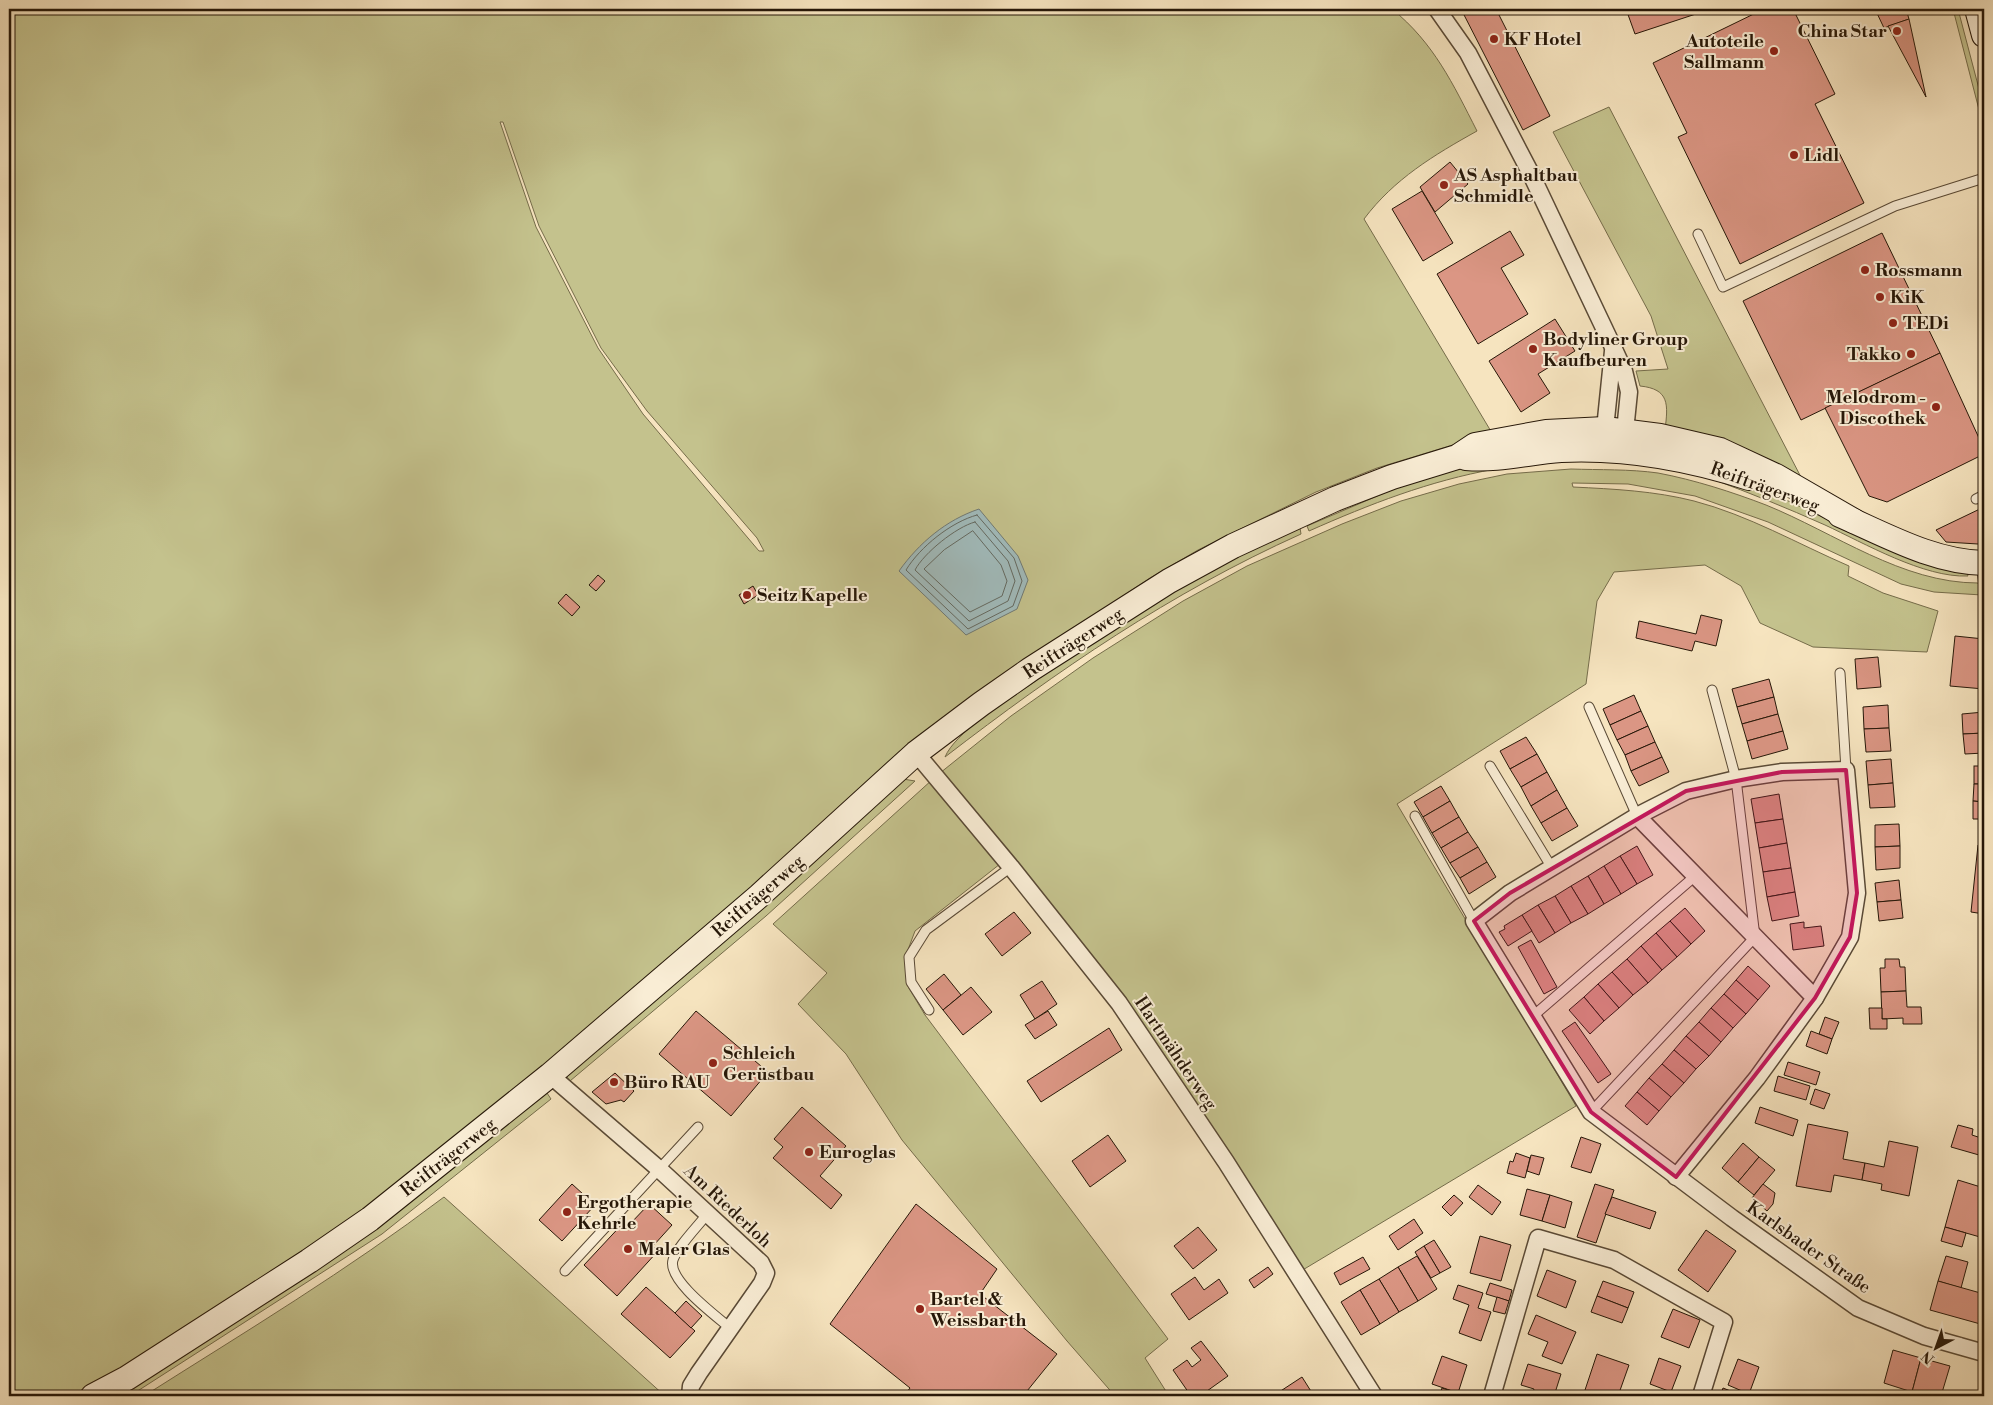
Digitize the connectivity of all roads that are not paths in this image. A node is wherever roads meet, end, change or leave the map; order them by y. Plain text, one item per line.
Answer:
1 (1437, 9) edge
2 (1977, 9) edge
3 (1984, 35) edge
4 (1984, 178) edge
5 (1698, 234) dead end
6 (1615, 436) junction
7 (1983, 571) edge
8 (1840, 673) dead end
9 (1712, 690) dead end
10 (1588, 707) dead end
11 (916, 753) junction
12 (1490, 766) dead end
13 (1846, 770) junction
14 (1736, 779) junction
15 (1415, 816) dead end
16 (1637, 816) junction
17 (1011, 867) junction
18 (1552, 868) junction
19 (1694, 877) junction
20 (1474, 921) junction
21 (1756, 937) junction
22 (1815, 998) junction
23 (929, 1010) dead end
24 (1532, 1017) junction
25 (550, 1075) junction
26 (1591, 1112) junction
27 (698, 1127) dead end
28 (659, 1169) junction
29 (1676, 1177) junction
30 (708, 1213) junction
31 (565, 1271) dead end
32 (730, 1328) junction
33 (1984, 1353) edge
34 (93, 1396) edge
35 (690, 1396) edge
36 (1374, 1396) edge
37 (1492, 1396) edge
38 (1701, 1396) edge

1 - 6 street
2 - 3 street
4 - 5 lane
6 - 7 street, Reifträgerweg
6 - 11 street, Reifträgerweg
8 - 13 lane
9 - 14 lane
10 - 16 lane
11 - 17 street, Hartmähderweg
11 - 25 street, Reifträgerweg
12 - 18 lane
13 - 14 street
13 - 22 street
14 - 16 street
14 - 21 lane
15 - 20 lane, Karlsbader Straße
16 - 18 street
16 - 19 street
17 - 23 lane
17 - 36 street, Hartmähderweg
18 - 20 street
19 - 21 street
19 - 24 lane
20 - 24 street, Karlsbader Straße
21 - 22 street
21 - 26 lane
22 - 29 street
24 - 26 street, Karlsbader Straße
25 - 28 street, Am Riederloh
25 - 34 street, Reifträgerweg
26 - 29 street, Karlsbader Straße
27 - 28 lane
28 - 30 street, Am Riederloh
28 - 31 lane
29 - 33 street, Karlsbader Straße
30 - 32 street, Am Riederloh
30 - 32 lane
32 - 35 street, Am Riederloh
37 - 38 street

